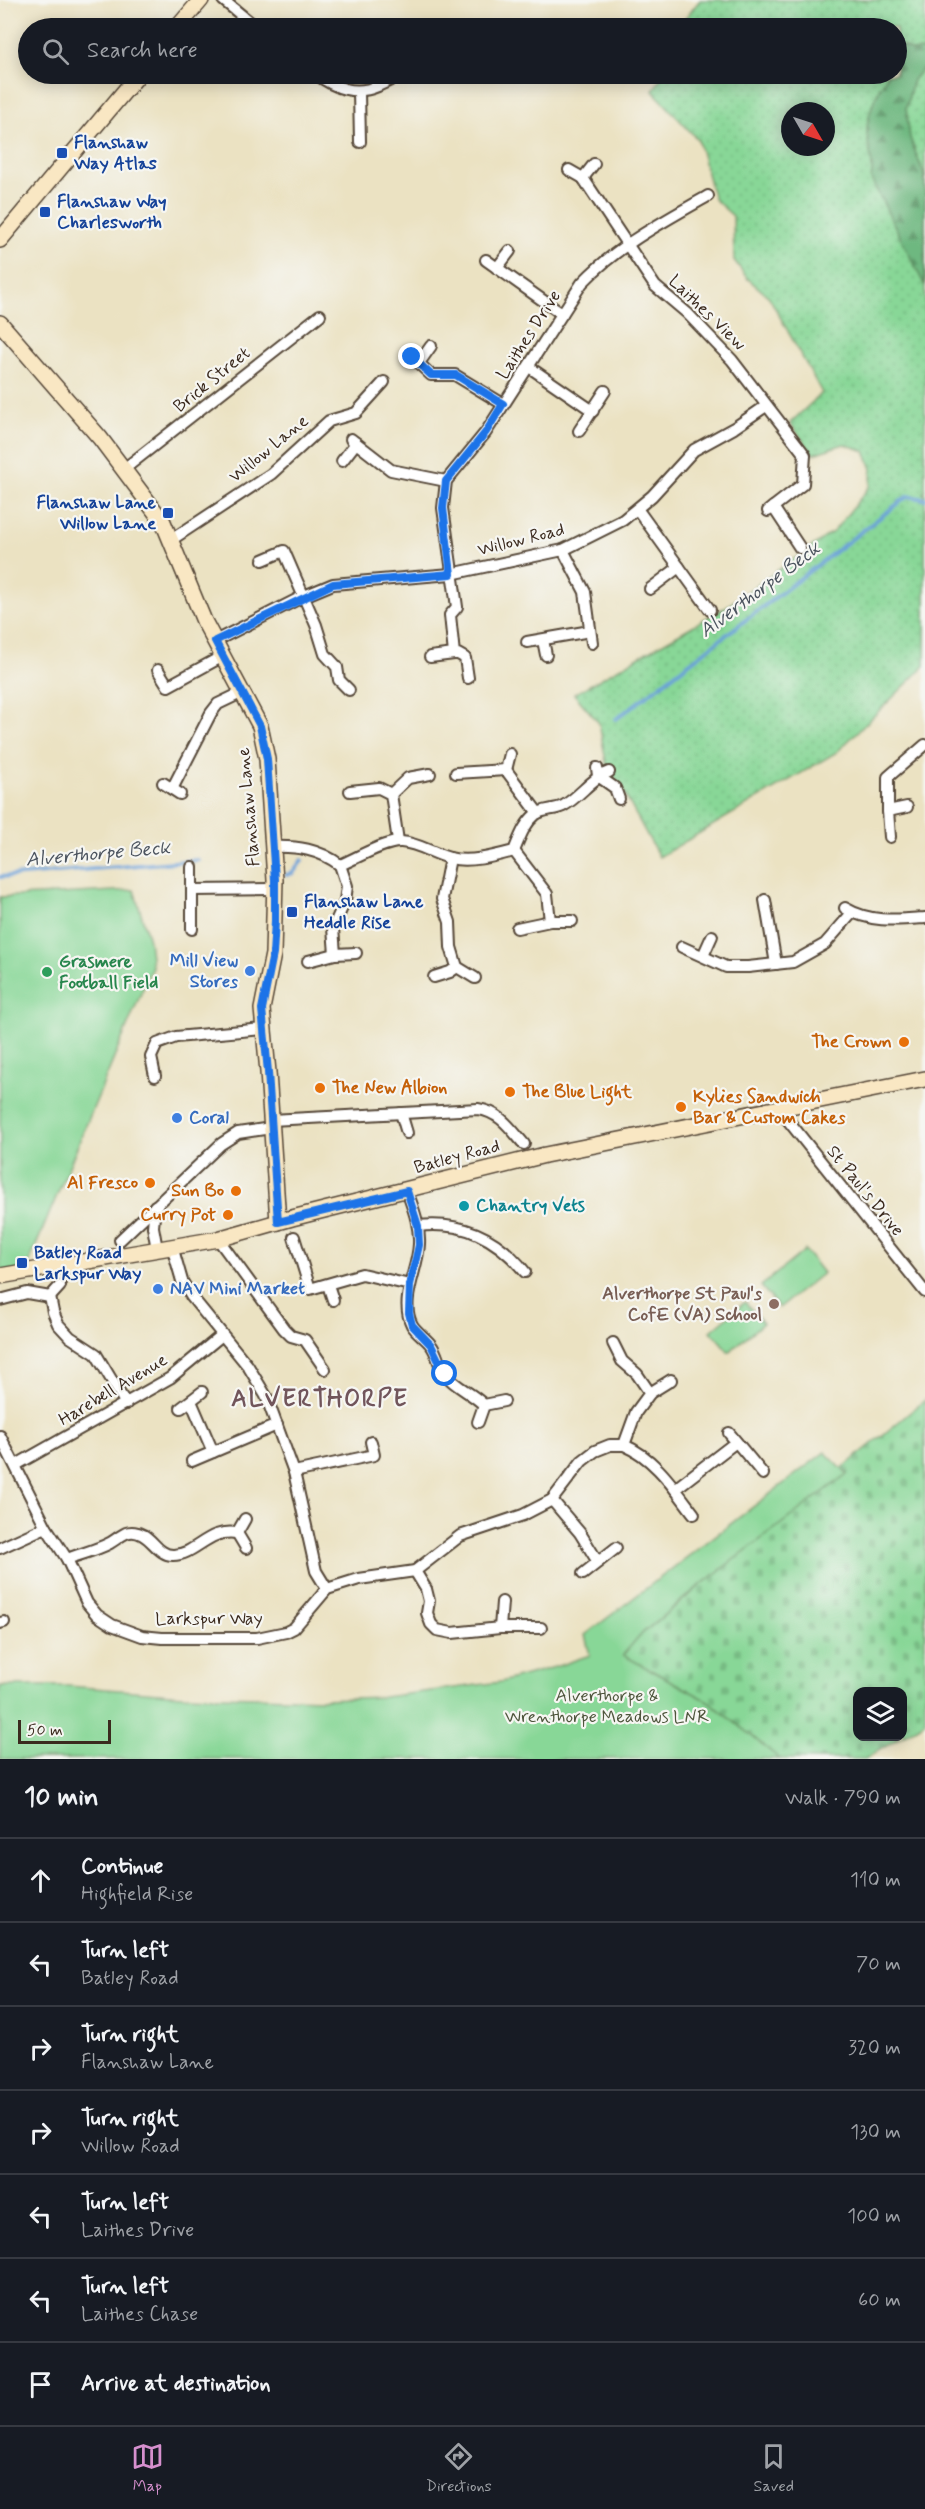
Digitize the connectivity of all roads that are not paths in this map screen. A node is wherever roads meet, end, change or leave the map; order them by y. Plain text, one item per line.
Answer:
1 (201, 0) edge
2 (223, 0) edge
3 (186, 18) edge
4 (245, 18) edge
5 (131, 84) edge
6 (330, 84) edge
7 (383, 84) edge
8 (359, 90) junction
9 (360, 142) dead end
10 (594, 164) dead end
11 (568, 170) dead end
12 (583, 178) junction
13 (708, 196) dead end
14 (0, 240) edge
15 (626, 244) junction
16 (510, 251) dead end
17 (486, 260) dead end
18 (497, 268) junction
19 (562, 314) junction
20 (320, 315) dead end
21 (0, 323) edge
22 (431, 346) dead end
23 (529, 367) junction
24 (384, 382) dead end
25 (606, 391) dead end
26 (503, 404) junction
27 (766, 406) junction
28 (592, 411) junction
29 (579, 431) dead end
30 (342, 460) dead end
31 (124, 469) junction
32 (446, 481) junction
33 (638, 510) junction
34 (171, 540) junction
35 (800, 548) dead end
36 (562, 550) junction
37 (263, 560) dead end
38 (679, 567) junction
39 (451, 574) junction
40 (650, 589) dead end
41 (304, 596) junction
42 (710, 610) dead end
43 (590, 631) junction
44 (543, 640) junction
45 (215, 641) junction
46 (527, 642) dead end
47 (592, 643) dead end
48 (454, 654) junction
49 (546, 655) dead end
50 (223, 656) junction
51 (430, 657) dead end
52 (158, 670) dead end
53 (468, 678) dead end
54 (339, 680) junction
55 (177, 682) junction
56 (326, 685) dead end
57 (349, 690) dead end
58 (182, 692) dead end
59 (243, 692) junction
60 (925, 745) edge
61 (510, 754) dead end
62 (506, 770) junction
63 (598, 772) junction
64 (609, 772) dead end
65 (456, 773) dead end
66 (430, 774) dead end
67 (172, 789) dead end
68 (350, 791) dead end
69 (391, 794) junction
70 (619, 799) dead end
71 (907, 807) dead end
72 (888, 811) junction
73 (538, 813) junction
74 (890, 837) dead end
75 (398, 842) junction
76 (272, 847) junction
77 (514, 851) junction
78 (450, 858) junction
79 (340, 865) junction
80 (192, 867) dead end
81 (275, 889) junction
82 (192, 890) junction
83 (765, 900) dead end
84 (925, 918) edge
85 (550, 921) junction
86 (572, 921) dead end
87 (517, 928) dead end
88 (192, 929) dead end
89 (712, 936) dead end
90 (682, 947) dead end
91 (356, 953) dead end
92 (335, 954) junction
93 (703, 956) junction
94 (308, 962) dead end
95 (776, 964) junction
96 (457, 967) junction
97 (434, 977) dead end
98 (475, 978) dead end
99 (263, 1029) junction
100 (154, 1076) dead end
101 (925, 1079) edge
102 (779, 1109) junction
103 (401, 1113) junction
104 (271, 1124) junction
105 (407, 1133) dead end
106 (524, 1144) dead end
107 (407, 1191) junction
108 (155, 1206) junction
109 (278, 1222) junction
110 (418, 1226) junction
111 (294, 1237) dead end
112 (218, 1239) junction
113 (120, 1240) dead end
114 (172, 1246) junction
115 (157, 1249) junction
116 (525, 1272) dead end
117 (0, 1276) edge
118 (328, 1285) junction
119 (410, 1285) junction
120 (60, 1286) dead end
121 (925, 1292) edge
122 (50, 1297) junction
123 (0, 1300) edge
124 (333, 1300) dead end
125 (222, 1335) junction
126 (613, 1343) dead end
127 (325, 1369) dead end
128 (672, 1380) dead end
129 (202, 1392) dead end
130 (650, 1393) junction
131 (191, 1401) junction
132 (504, 1401) dead end
133 (126, 1404) junction
134 (484, 1405) junction
135 (181, 1408) dead end
136 (478, 1422) dead end
137 (277, 1425) junction
138 (0, 1436) edge
139 (371, 1442) dead end
140 (624, 1444) junction
141 (213, 1452) junction
142 (192, 1461) dead end
143 (16, 1465) junction
144 (294, 1472) junction
145 (763, 1474) dead end
146 (675, 1489) junction
147 (552, 1500) junction
148 (694, 1514) dead end
149 (245, 1519) dead end
150 (46, 1527) junction
151 (237, 1533) junction
152 (0, 1548) edge
153 (246, 1548) dead end
154 (616, 1548) dead end
155 (67, 1559) junction
156 (598, 1562) junction
157 (416, 1571) junction
158 (583, 1574) dead end
159 (327, 1589) junction
160 (502, 1602) dead end
161 (500, 1628) junction
162 (541, 1628) dead end

1 - 3 street
2 - 4 street
5 - 14 street
6 - 8 street
7 - 8 street
8 - 9 street
10 - 12 street
11 - 12 street
12 - 15 street, Laithes View
13 - 15 street, Laithes Drive
15 - 19 street, Laithes Drive
15 - 27 street, Laithes View
16 - 18 street
17 - 18 street
18 - 19 street
19 - 23 street, Laithes Drive
20 - 31 street, Brick Street
21 - 31 street, Flanshaw Lane
22 - 26 street
23 - 26 street, Laithes Drive
23 - 28 street
24 - 34 street, Willow Lane
25 - 28 street
26 - 32 street, Laithes Drive
27 - 33 street, Willow Road
27 - 35 street, Laithes View
28 - 29 street
30 - 32 street
31 - 34 street, Flanshaw Lane
32 - 39 street
33 - 36 street, Willow Road
33 - 38 street
34 - 45 street, Flanshaw Lane
36 - 39 street, Willow Road
36 - 43 street
37 - 41 street
38 - 40 street
38 - 42 street
39 - 41 street, Willow Road
39 - 48 street
41 - 45 street, Willow Road
41 - 54 street
43 - 44 street
43 - 47 street
44 - 46 street
44 - 49 street
45 - 50 street, Flanshaw Lane
48 - 51 street
48 - 53 street
50 - 55 street
50 - 59 street, Flanshaw Lane
52 - 55 street
54 - 56 street
54 - 57 street
55 - 58 street
59 - 67 street
59 - 76 street, Flanshaw Lane
60 - 72 street
61 - 62 street
62 - 65 street
62 - 73 street
63 - 64 street
63 - 70 street
63 - 73 street
66 - 69 street
68 - 69 street
69 - 75 street
71 - 72 street
72 - 74 street
73 - 77 street
75 - 78 street
75 - 79 street
76 - 79 street
76 - 81 street, Flanshaw Lane
77 - 78 street
77 - 85 street
78 - 96 street
79 - 92 street
80 - 82 street
81 - 82 street
81 - 99 street, Flanshaw Lane
82 - 88 street
83 - 95 street
84 - 95 street
85 - 86 street
85 - 87 street
89 - 93 street
90 - 93 street
91 - 92 street
92 - 94 street
93 - 95 street
96 - 97 street
96 - 98 street
99 - 100 street
99 - 104 street, Flanshaw Lane
101 - 102 street, Batley Road
102 - 107 street, Batley Road
102 - 121 street, St Paul's Drive
103 - 104 street
103 - 105 street
103 - 106 street
104 - 108 street
104 - 109 street, Flanshaw Lane
107 - 109 street, Batley Road
107 - 110 street
108 - 113 street
108 - 115 street
109 - 112 street, Batley Road
110 - 116 street
110 - 119 street
111 - 118 street
112 - 114 street, Batley Road
112 - 127 street
114 - 115 street, Batley Road
114 - 125 street
115 - 117 street, Batley Road
118 - 119 street
118 - 124 street
119 - 134 street
120 - 122 street
122 - 123 street
122 - 133 street
125 - 133 street, Harebell Avenue
125 - 137 street
126 - 130 street
128 - 130 street
129 - 131 street
130 - 140 street
131 - 135 street
131 - 141 street
132 - 134 street
133 - 143 street, Harebell Avenue
134 - 136 street
137 - 141 street
137 - 144 street
138 - 143 street, Larkspur Way
139 - 144 street
140 - 146 street
140 - 147 street
141 - 142 street
143 - 150 street, Larkspur Way
144 - 159 street
145 - 146 street
146 - 148 street
147 - 156 street
147 - 157 street
149 - 151 street
150 - 152 street
150 - 155 street, Larkspur Way
151 - 153 street
151 - 155 street
154 - 156 street
155 - 159 street, Larkspur Way
156 - 158 street
157 - 159 street
157 - 161 street
160 - 161 street
161 - 162 street

